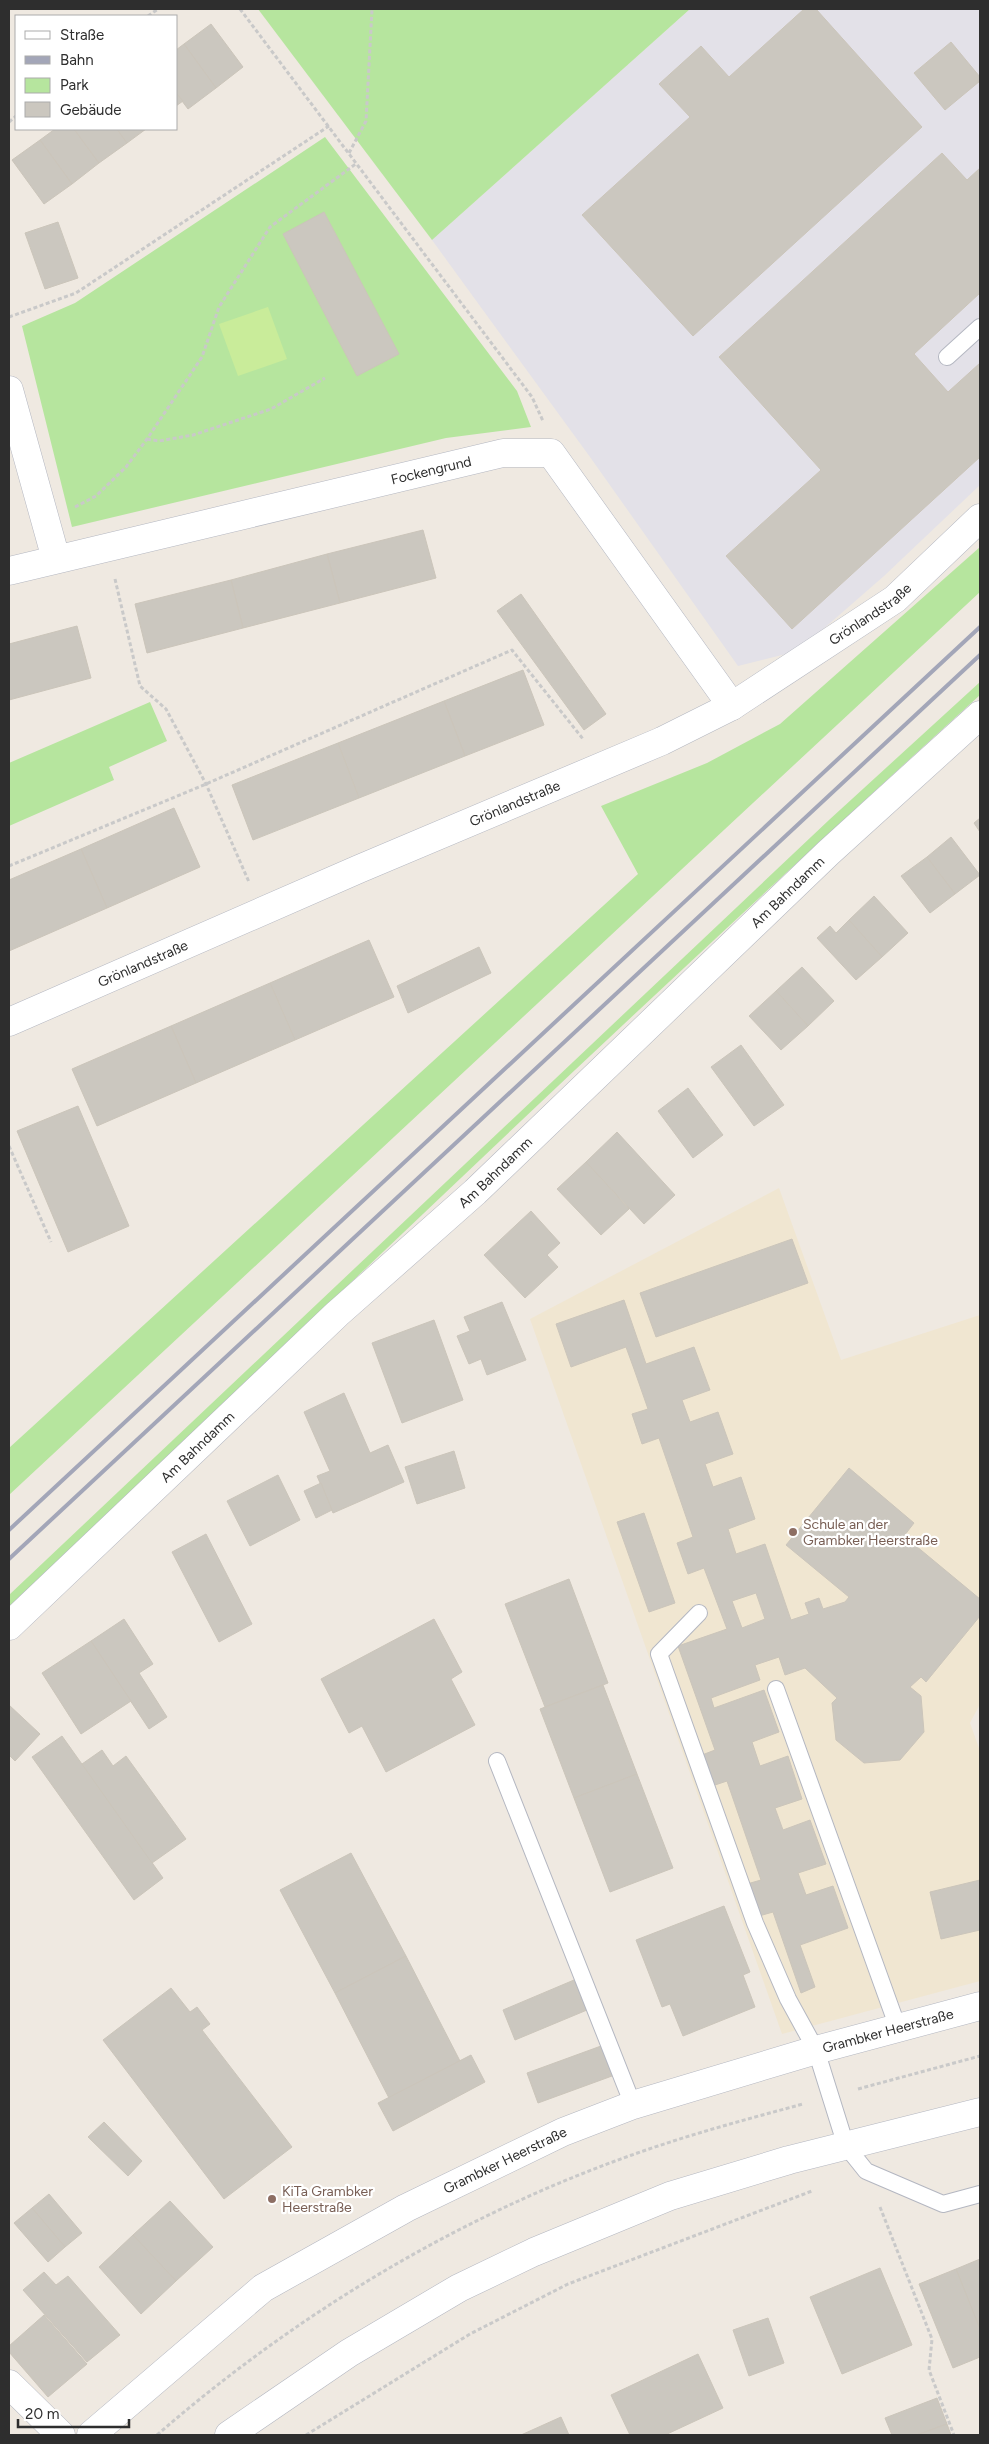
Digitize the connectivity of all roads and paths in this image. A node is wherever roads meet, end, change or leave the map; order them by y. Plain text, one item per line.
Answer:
1 (240, 9) edge
2 (372, 9) edge
3 (328, 126) junction
4 (350, 153) junction
5 (357, 163) junction
6 (9, 317) edge
7 (980, 327) edge
8 (947, 357) dead end
9 (325, 378) dead end
10 (9, 390) edge
11 (147, 439) junction
12 (551, 453) junction
13 (980, 518) edge
14 (46, 523) junction
15 (107, 547) junction
16 (56, 559) junction
17 (9, 571) edge
18 (732, 706) junction
19 (980, 715) edge
20 (604, 766) junction
21 (206, 784) junction
22 (9, 866) edge
23 (261, 911) junction
24 (9, 1022) edge
25 (9, 1146) edge
26 (51, 1242) dead end
27 (699, 1613) dead end
28 (9, 1626) edge
29 (776, 1689) dead end
30 (497, 1761) dead end
31 (980, 2006) edge
32 (898, 2028) junction
33 (816, 2050) junction
34 (633, 2105) junction
35 (980, 2112) edge
36 (846, 2146) junction
37 (866, 2171) junction
38 (820, 2188) dead end
39 (980, 2194) edge
40 (9, 2384) edge
41 (61, 2435) edge
42 (92, 2435) edge
43 (229, 2435) edge
44 (306, 2435) edge
45 (954, 2435) edge

1 - 3 path
2 - 4 path
3 - 4 path
3 - 6 path
4 - 5 path
5 - 11 path
5 - 12 path
7 - 8 lane
9 - 11 path
10 - 14 street
11 - 14 path
12 - 15 street, Fockengrund
12 - 18 street
13 - 18 street, Grönlandstraße
14 - 16 street
15 - 16 street, Fockengrund
15 - 21 path
16 - 17 street, Fockengrund
18 - 20 street, Grönlandstraße
19 - 28 street, Am Bahndamm
20 - 21 path
20 - 23 street, Grönlandstraße
21 - 22 path
21 - 23 path
23 - 24 street, Grönlandstraße
25 - 26 path
27 - 33 lane
29 - 32 lane
30 - 34 lane
31 - 32 street, Grambker Heerstraße
32 - 33 street, Grambker Heerstraße
33 - 34 street, Grambker Heerstraße
33 - 36 lane
34 - 42 street, Grambker Heerstraße
35 - 36 street
36 - 37 lane
36 - 43 street
37 - 39 lane
37 - 45 path
38 - 44 path
40 - 41 street

